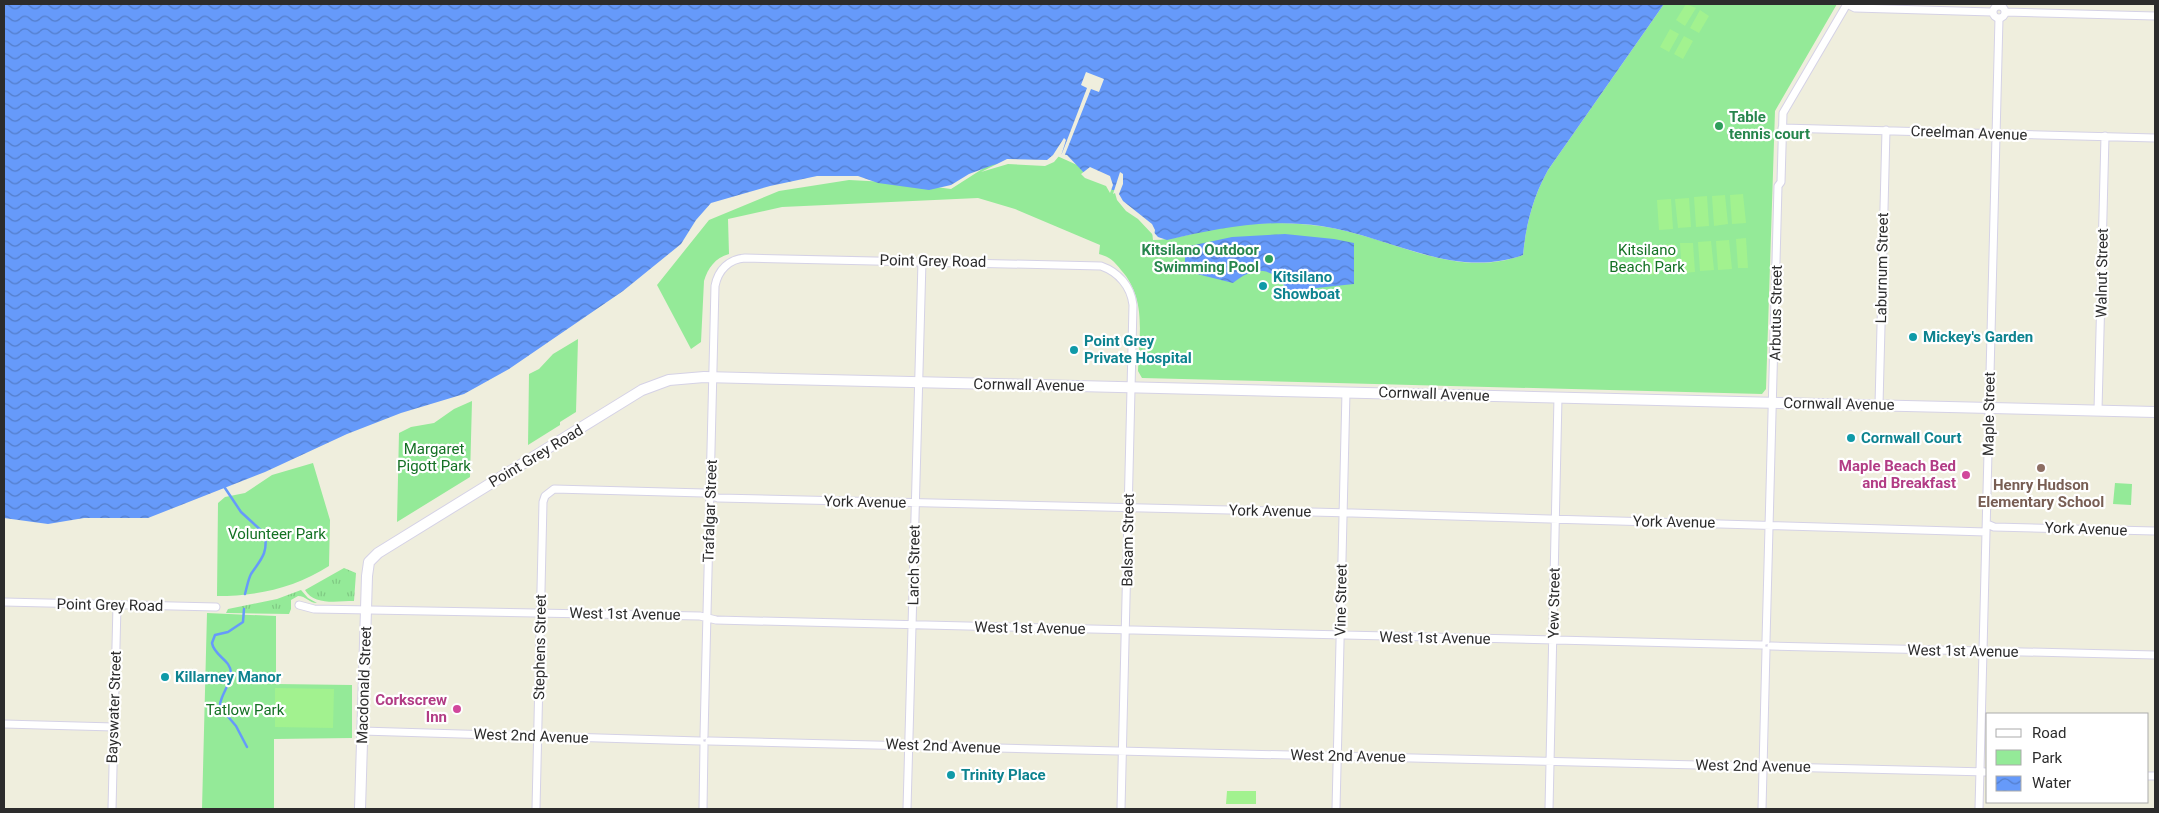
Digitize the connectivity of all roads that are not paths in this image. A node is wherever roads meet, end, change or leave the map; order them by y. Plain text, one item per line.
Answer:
1 (1847, 4) edge
2 (1999, 5) edge
3 (1992, 12) junction
4 (2005, 12) junction
5 (2155, 16) edge
6 (1999, 18) junction
7 (1782, 128) junction
8 (1886, 130) junction
9 (1996, 133) junction
10 (2105, 136) junction
11 (2155, 138) edge
12 (922, 261) junction
13 (1118, 276) joint
14 (715, 286) joint
15 (713, 377) junction
16 (919, 382) junction
17 (1132, 387) junction
18 (1346, 392) junction
19 (1558, 397) junction
20 (1774, 403) junction
21 (1879, 405) junction
22 (1989, 408) junction
23 (2098, 410) junction
24 (2155, 412) edge
25 (554, 489) joint
26 (711, 496) junction
27 (915, 503) junction
28 (1128, 508) junction
29 (1343, 513) junction
30 (1556, 519) junction
31 (1769, 524) junction
32 (1986, 524) junction
33 (2155, 531) edge
34 (1986, 532) junction
35 (369, 562) joint
36 (4, 602) edge
37 (117, 605) junction
38 (299, 605) dead end
39 (216, 608) dead end
40 (366, 609) junction
41 (541, 612) junction
42 (706, 618) junction
43 (912, 625) junction
44 (1126, 630) junction
45 (1340, 636) junction
46 (1553, 641) junction
47 (1766, 645) junction
48 (1983, 651) junction
49 (2155, 655) edge
50 (4, 724) edge
51 (114, 726) junction
52 (362, 731) junction
53 (538, 736) junction
54 (704, 741) junction
55 (909, 745) junction
56 (1122, 752) junction
57 (1337, 756) junction
58 (1550, 761) junction
59 (1763, 766) junction
60 (1984, 772) edge
61 (112, 809) edge
62 (360, 809) edge
63 (536, 809) edge
64 (703, 809) edge
65 (908, 809) edge
66 (1121, 809) edge
67 (1336, 809) edge
68 (1549, 809) edge
69 (1762, 809) edge
70 (1979, 809) edge

1 - 3 street
1 - 7 street, Arbutus Street
2 - 3 street
2 - 4 street
3 - 6 street
4 - 5 street
4 - 6 street
6 - 9 street, Maple Street
7 - 8 street, Creelman Avenue
7 - 20 street, Arbutus Street
8 - 9 street, Creelman Avenue
8 - 21 street, Laburnum Street
9 - 10 street, Creelman Avenue
9 - 22 street, Maple Street
10 - 11 street, Creelman Avenue
10 - 23 street, Walnut Street
12 - 13 street, Point Grey Road
12 - 14 street, Point Grey Road
12 - 16 street, Larch Street
13 - 17 street, Balsam Street
14 - 15 street, Trafalgar Street
15 - 16 main road, Cornwall Avenue
15 - 26 street, Trafalgar Street
15 - 35 main road, Point Grey Road
16 - 17 main road, Cornwall Avenue
16 - 27 street, Larch Street
17 - 18 main road, Cornwall Avenue
17 - 28 street, Balsam Street
18 - 19 main road, Cornwall Avenue
18 - 29 street, Vine Street
19 - 20 main road, Cornwall Avenue
19 - 30 street, Yew Street
20 - 21 main road, Cornwall Avenue
20 - 31 street, Arbutus Street
21 - 22 main road, Cornwall Avenue
22 - 23 main road, Cornwall Avenue
22 - 32 street, Maple Street
23 - 24 main road, Cornwall Avenue
25 - 26 street, York Avenue
25 - 41 street, Stephens Street
26 - 27 street, York Avenue
26 - 42 street, Trafalgar Street
27 - 28 street, York Avenue
27 - 43 street, Larch Street
28 - 29 street, York Avenue
28 - 44 street, Balsam Street
29 - 30 street, York Avenue
29 - 45 street, Vine Street
30 - 31 street, York Avenue
30 - 46 street, Yew Street
31 - 34 street, York Avenue
31 - 47 street, Arbutus Street
32 - 33 street, York Avenue
32 - 34 street, Maple Street
34 - 48 street, Maple Street
35 - 40 main road, Macdonald Street
36 - 37 street, Point Grey Road
37 - 39 street, Point Grey Road
37 - 51 street, Bayswater Street
38 - 40 street, West 1st Avenue
40 - 41 street, West 1st Avenue
40 - 52 main road, Macdonald Street
41 - 42 street, West 1st Avenue
41 - 53 street, Stephens Street
42 - 43 street, West 1st Avenue
42 - 54 street, Trafalgar Street
43 - 44 street, West 1st Avenue
43 - 55 street, Larch Street
44 - 45 street, West 1st Avenue
44 - 56 street, Balsam Street
45 - 46 street, West 1st Avenue
45 - 57 street, Vine Street
46 - 47 street, West 1st Avenue
46 - 58 street, Yew Street
47 - 48 street, West 1st Avenue
47 - 59 street, Arbutus Street
48 - 49 street, West 1st Avenue
48 - 60 street, Maple Street
50 - 51 street
51 - 61 street, Bayswater Street
52 - 53 street, West 2nd Avenue
52 - 62 main road, Macdonald Street
53 - 54 street, West 2nd Avenue
53 - 63 street, Stephens Street
54 - 55 street, West 2nd Avenue
54 - 64 street, Trafalgar Street
55 - 56 street, West 2nd Avenue
55 - 65 street, Larch Street
56 - 57 street, West 2nd Avenue
56 - 66 street, Balsam Street
57 - 58 street, West 2nd Avenue
57 - 67 street, Vine Street
58 - 59 street, West 2nd Avenue
58 - 68 street, Yew Street
59 - 60 street, West 2nd Avenue
59 - 69 street, Arbutus Street
60 - 70 street, Maple Street

